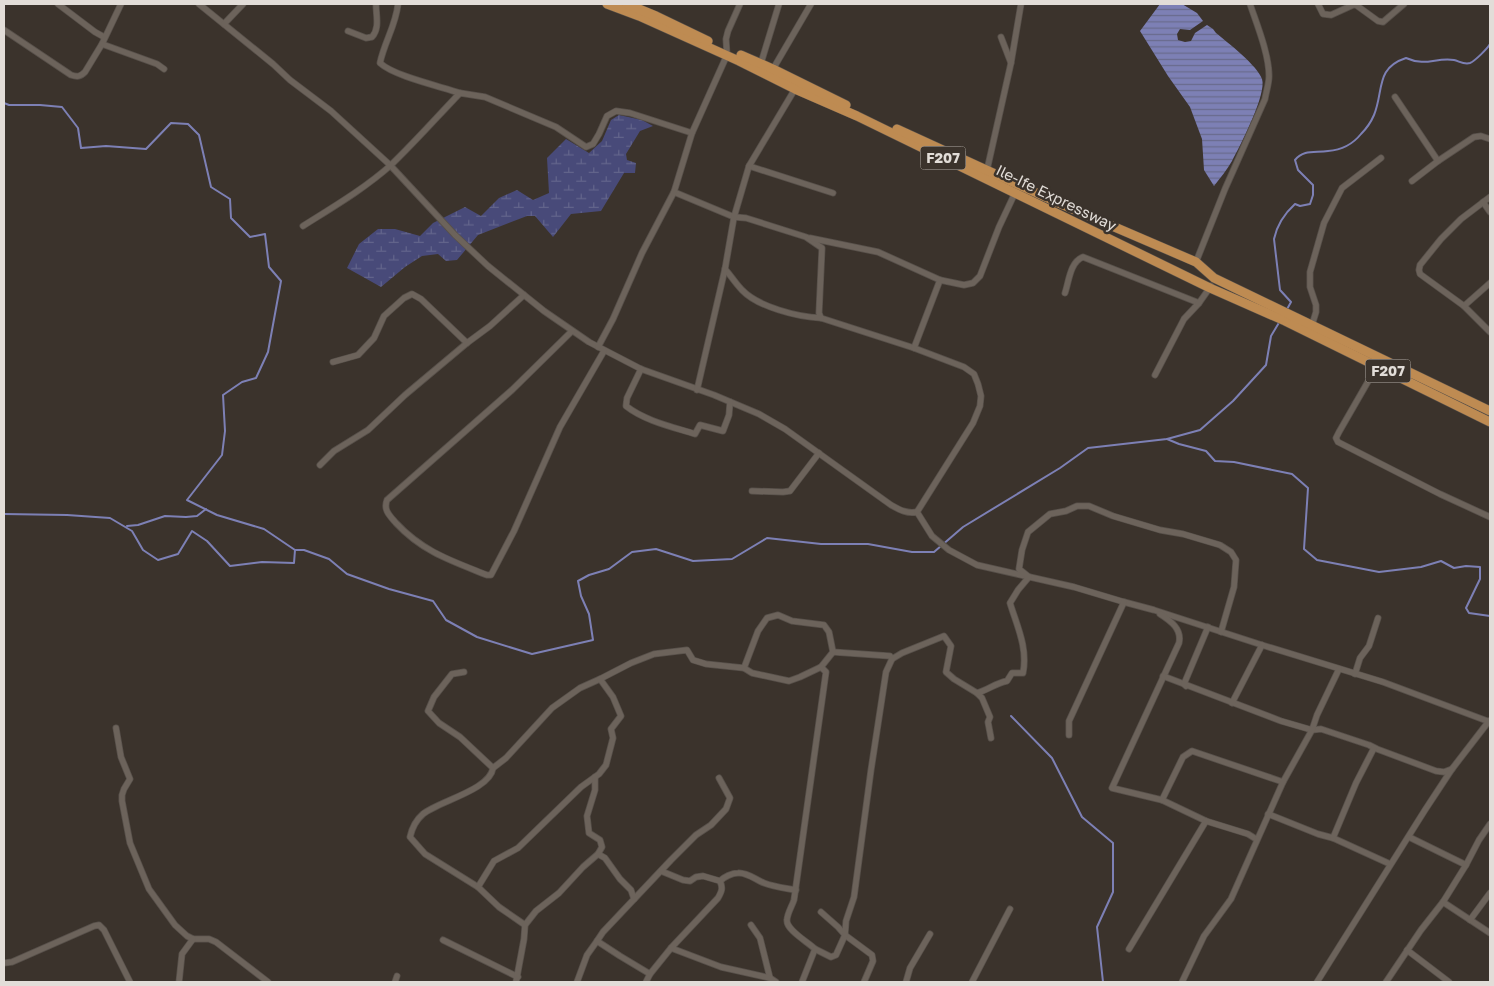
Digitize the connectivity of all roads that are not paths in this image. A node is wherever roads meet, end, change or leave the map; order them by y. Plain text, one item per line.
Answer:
1 (58, 4) edge
2 (121, 4) edge
3 (198, 4) edge
4 (243, 4) edge
5 (376, 4) edge
6 (398, 4) edge
7 (607, 4) edge
8 (626, 4) edge
9 (740, 4) edge
10 (779, 4) edge
11 (811, 4) edge
12 (1020, 4) edge
13 (1250, 4) edge
14 (1318, 4) edge
15 (1404, 4) edge
16 (224, 24) junction
17 (4, 30) edge
18 (348, 31) dead end
19 (104, 37) junction
20 (1002, 37) dead end
21 (102, 44) junction
22 (727, 53) junction
23 (1010, 63) junction
24 (761, 64) junction
25 (773, 69) junction
26 (164, 70) dead end
27 (795, 89) junction
28 (460, 93) junction
29 (1395, 97) dead end
30 (692, 133) junction
31 (1490, 139) edge
32 (1381, 158) dead end
33 (1438, 161) junction
34 (390, 165) junction
35 (748, 166) junction
36 (987, 170) junction
37 (1412, 181) dead end
38 (1029, 190) junction
39 (674, 192) junction
40 (833, 193) dead end
41 (1015, 193) junction
42 (1490, 197) edge
43 (1024, 199) junction
44 (1483, 202) junction
45 (1052, 206) junction
46 (1490, 212) edge
47 (734, 217) junction
48 (303, 226) dead end
49 (806, 237) junction
50 (1196, 262) junction
51 (726, 269) junction
52 (1214, 278) junction
53 (940, 280) junction
54 (1490, 283) edge
55 (1210, 288) junction
56 (1230, 291) junction
57 (1065, 293) dead end
58 (524, 295) junction
59 (1199, 304) junction
60 (1464, 306) junction
61 (1283, 316) junction
62 (822, 318) junction
63 (1312, 325) junction
64 (572, 331) junction
65 (1490, 332) edge
66 (466, 343) junction
67 (598, 347) junction
68 (914, 348) junction
69 (604, 351) junction
70 (333, 362) dead end
71 (1377, 366) junction
72 (641, 369) junction
73 (1156, 375) dead end
74 (696, 390) junction
75 (730, 402) junction
76 (1490, 411) edge
77 (1490, 422) edge
78 (818, 453) junction
79 (320, 465) dead end
80 (752, 491) dead end
81 (917, 512) junction
82 (1490, 518) edge
83 (1029, 577) junction
84 (1124, 602) junction
85 (1154, 610) junction
86 (1378, 618) dead end
87 (1208, 627) junction
88 (1221, 632) junction
89 (1262, 645) junction
90 (832, 652) junction
91 (892, 659) junction
92 (821, 667) junction
93 (744, 668) junction
94 (1339, 669) junction
95 (464, 672) dead end
96 (1355, 674) junction
97 (1163, 676) junction
98 (600, 679) junction
99 (1186, 686) junction
100 (977, 693) junction
101 (1232, 703) junction
102 (1490, 722) edge
103 (116, 728) dead end
104 (1312, 730) junction
105 (1069, 735) dead end
106 (990, 738) dead end
107 (1374, 748) junction
108 (493, 768) junction
109 (1452, 769) junction
110 (595, 777) junction
111 (719, 778) dead end
112 (1283, 782) junction
113 (1162, 800) junction
114 (1268, 814) junction
115 (1206, 821) junction
116 (1490, 824) edge
117 (1409, 836) junction
118 (1334, 838) junction
119 (1256, 839) junction
120 (598, 854) junction
121 (1390, 864) junction
122 (1466, 865) junction
123 (661, 871) junction
124 (720, 881) junction
125 (478, 887) junction
126 (796, 890) junction
127 (1490, 893) edge
128 (634, 899) junction
129 (1442, 902) junction
130 (1010, 909) dead end
131 (821, 912) dead end
132 (1470, 920) junction
133 (524, 925) junction
134 (751, 925) dead end
135 (1490, 933) edge
136 (930, 934) dead end
137 (845, 935) junction
138 (193, 939) junction
139 (443, 940) dead end
140 (597, 940) junction
141 (671, 948) junction
142 (815, 949) junction
143 (1129, 949) dead end
144 (1407, 950) junction
145 (4, 963) edge
146 (650, 974) junction
147 (397, 976) dead end
148 (770, 978) junction
149 (517, 979) edge
150 (130, 982) edge
151 (179, 982) edge
152 (268, 982) edge
153 (395, 982) edge
154 (576, 982) edge
155 (646, 982) edge
156 (776, 982) edge
157 (802, 982) edge
158 (864, 982) edge
159 (906, 982) edge
160 (972, 982) edge
161 (1182, 982) edge
162 (1317, 982) edge
163 (1386, 982) edge
164 (1449, 982) edge

1 - 19 street
2 - 19 street
3 - 16 street
4 - 16 street
5 - 18 street
6 - 28 street
7 - 22 main road, Ile-Ife Expressway / F207
8 - 22 main road, Ile-Ife Expressway / F207
9 - 22 street
10 - 24 street
11 - 25 street
12 - 23 street
13 - 50 street
14 - 15 street
16 - 34 street
17 - 21 street
19 - 21 street
20 - 23 street
21 - 26 street
22 - 24 main road, Ile-Ife Expressway / F207
22 - 27 main road, Ile-Ife Expressway / F207
22 - 30 street
23 - 36 street
24 - 25 main road, Ile-Ife Expressway / F207
25 - 36 main road, Ile-Ife Expressway / F207
27 - 35 street
27 - 41 main road, Ile-Ife Expressway / F207
28 - 30 street
28 - 34 street
29 - 33 street
30 - 39 street
31 - 33 street
32 - 63 street
33 - 37 street
34 - 48 street
34 - 58 street
35 - 40 street
35 - 47 street
36 - 38 main road, Ile-Ife Expressway / F207
38 - 43 main road
38 - 45 main road, Ile-Ife Expressway / F207
39 - 47 street
39 - 67 street
41 - 43 main road, Ile-Ife Expressway / F207
41 - 53 street
42 - 44 street
43 - 45 main road, Ile-Ife Expressway / F207
44 - 46 street
44 - 60 street
45 - 50 main road, Ile-Ife Expressway / F207
45 - 55 main road, Ile-Ife Expressway / F207
47 - 49 street
47 - 51 street
49 - 53 street
49 - 62 street
50 - 52 main road, Ile-Ife Expressway / F207
51 - 62 street
51 - 74 street
52 - 55 street
52 - 56 main road, Ile-Ife Expressway / F207
53 - 68 street
54 - 60 street
55 - 56 main road, Ile-Ife Expressway / F207
55 - 59 street
56 - 61 main road, Ile-Ife Expressway / F207
57 - 59 street
58 - 64 street
58 - 66 street
59 - 73 street
60 - 65 street
61 - 63 main road, Ile-Ife Expressway / F207
61 - 71 main road, Ile-Ife Expressway / F207
62 - 68 street
63 - 76 main road, Ile-Ife Expressway / F207
64 - 67 street
64 - 69 street
66 - 70 street
66 - 79 street
67 - 69 street
68 - 81 street
69 - 72 street
71 - 77 main road, Ile-Ife Expressway / F207
71 - 82 street
72 - 74 street
72 - 75 street
74 - 75 street
75 - 78 street
78 - 80 street
78 - 81 street
81 - 83 street
83 - 84 street
83 - 88 street
83 - 100 street
84 - 85 street
84 - 105 street
85 - 87 street
85 - 97 street
86 - 96 street
87 - 88 street
87 - 99 street
88 - 89 street
89 - 94 street
89 - 101 street
90 - 91 street
90 - 92 street
90 - 93 street
91 - 100 street
91 - 137 street
92 - 93 street
92 - 126 street
93 - 98 street
94 - 96 street
94 - 104 street
95 - 108 street
96 - 102 street
97 - 99 street
97 - 113 street
98 - 108 street
98 - 110 street
99 - 101 street
100 - 106 street
101 - 104 street
102 - 109 street
103 - 138 street
104 - 107 street
104 - 112 street
107 - 109 street
107 - 118 street
108 - 125 street
109 - 117 street
110 - 120 street
110 - 125 street
111 - 123 street
112 - 113 street
112 - 114 street
113 - 115 street
114 - 118 street
114 - 119 street
115 - 119 street
115 - 143 street
116 - 122 street
117 - 121 street
117 - 122 street
118 - 121 street
119 - 161 street
120 - 128 street
120 - 133 street
121 - 162 street
122 - 129 street
123 - 124 street
123 - 128 street
124 - 126 street
124 - 141 street
125 - 133 street
126 - 142 street
127 - 132 street
128 - 140 street
129 - 132 street
129 - 144 street
130 - 160 street
131 - 137 street
132 - 135 street
133 - 149 street
134 - 148 street
136 - 159 street
137 - 142 street
137 - 158 street
138 - 151 street
138 - 152 street
139 - 149 street
140 - 146 street
140 - 154 street
141 - 146 street
141 - 148 street
142 - 157 street
144 - 163 street
144 - 164 street
145 - 150 street
146 - 155 street
147 - 153 street
148 - 156 street

